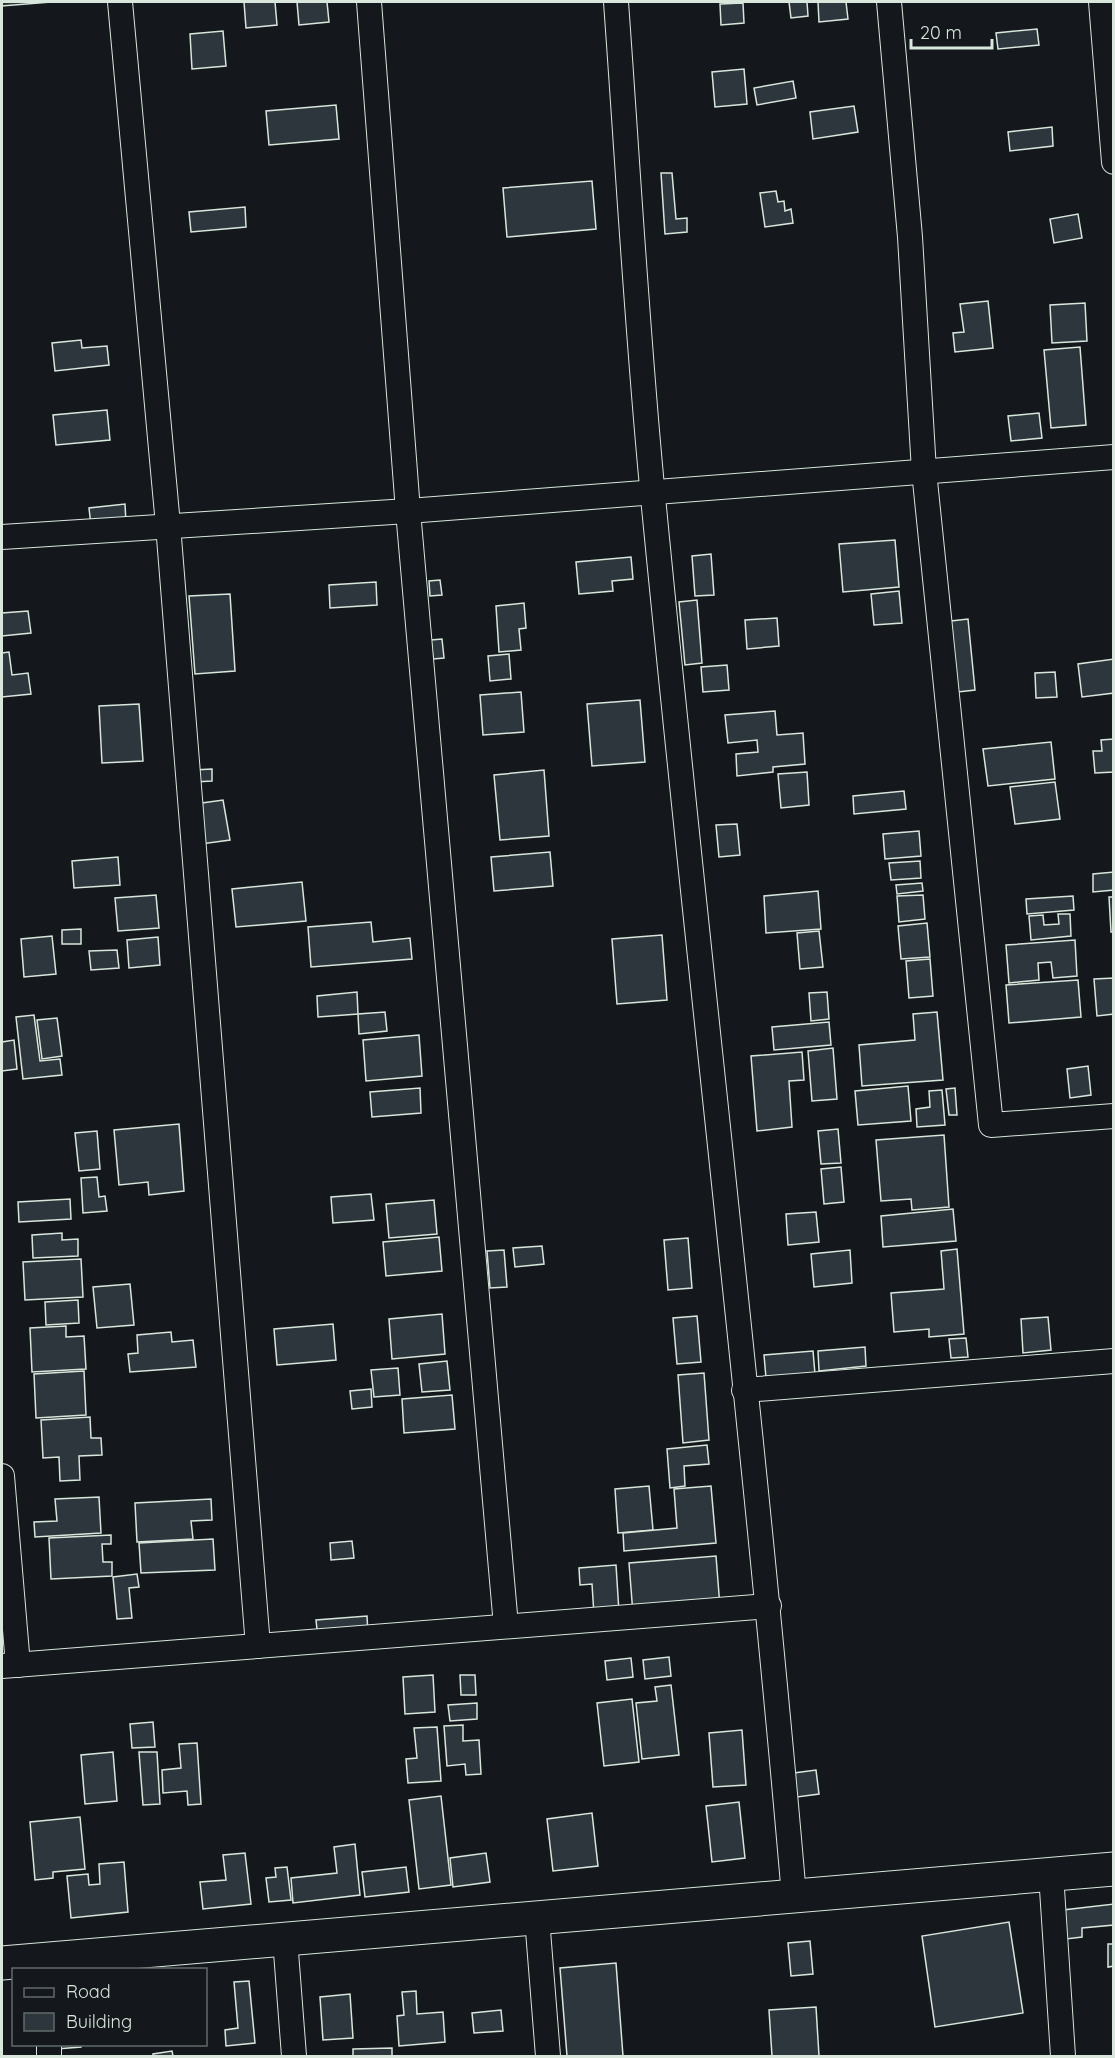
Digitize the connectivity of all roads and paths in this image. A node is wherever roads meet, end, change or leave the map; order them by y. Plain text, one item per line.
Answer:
1 (120, 2) edge
2 (369, 2) edge
3 (616, 2) edge
4 (890, 2) edge
5 (1101, 2) edge
6 (1113, 162) edge
7 (1113, 457) edge
8 (924, 471) junction
9 (652, 492) junction
10 (408, 511) junction
11 (168, 525) junction
12 (2, 537) edge
13 (1113, 1116) edge
14 (1113, 1361) edge
15 (744, 1390) junction
16 (2, 1476) edge
17 (769, 1606) junction
18 (506, 1626) junction
19 (258, 1646) junction
20 (10, 1666) edge
21 (1113, 1869) edge
22 (1051, 1875) junction
23 (794, 1896) junction
24 (537, 1918) junction
25 (285, 1939) junction
26 (2, 1963) edge
27 (44, 1964) edge
28 (294, 2056) edge
29 (548, 2056) edge
30 (1063, 2056) edge

1 - 11 street
2 - 10 street
3 - 9 street
4 - 8 street
5 - 6 street
7 - 8 street
8 - 9 street
8 - 13 street
9 - 10 street
9 - 15 street
10 - 11 street
10 - 18 street
11 - 12 street
11 - 19 street
14 - 15 street
15 - 17 street
16 - 20 street
17 - 18 street
17 - 23 street
18 - 19 street
19 - 20 street
21 - 22 street
22 - 23 street
22 - 30 street
23 - 24 street
24 - 25 street
24 - 29 street
25 - 27 street
25 - 28 street
26 - 27 street

